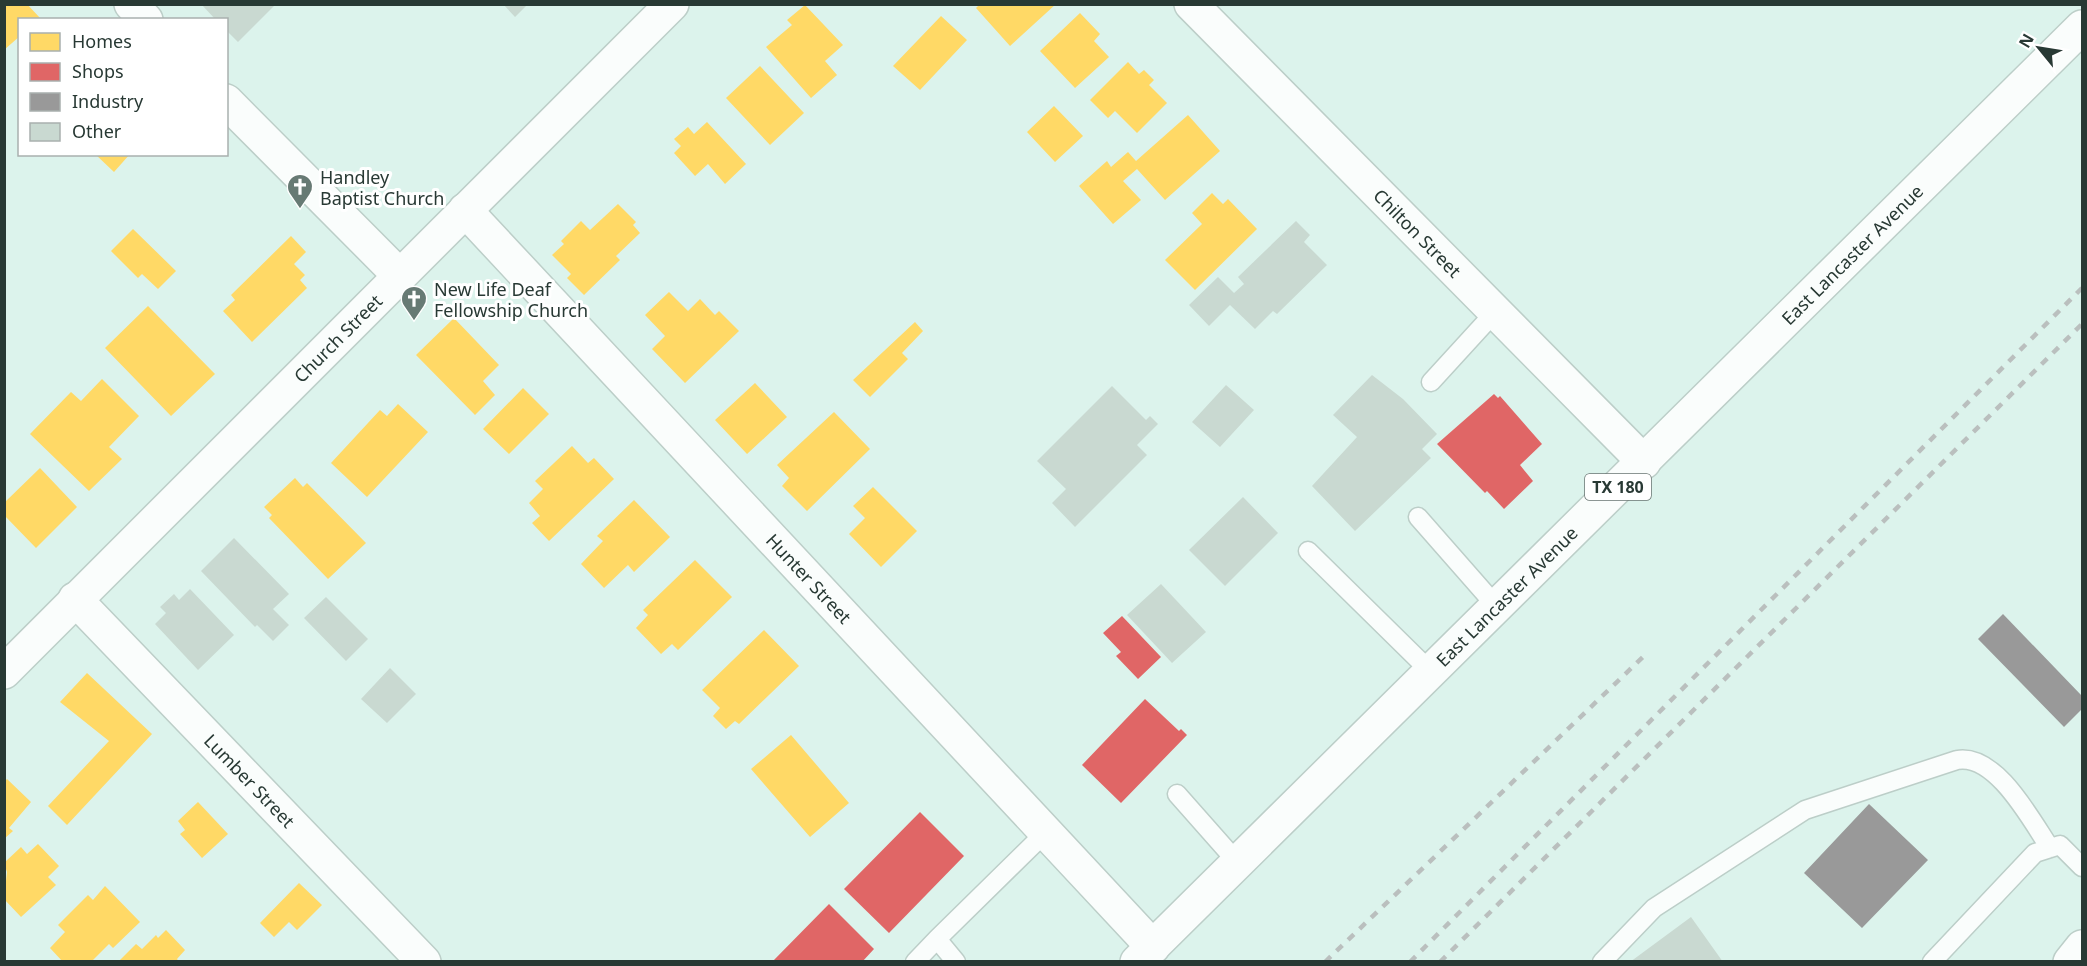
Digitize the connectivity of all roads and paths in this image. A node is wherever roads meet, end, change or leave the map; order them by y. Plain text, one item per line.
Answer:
1 (131, 4) edge
2 (672, 4) edge
3 (1191, 4) edge
4 (144, 18) edge
5 (2082, 27) edge
6 (228, 103) edge
7 (465, 210) junction
8 (399, 276) junction
9 (1495, 312) junction
10 (1431, 382) dead end
11 (1644, 462) junction
12 (1418, 517) dead end
13 (1308, 551) dead end
14 (75, 599) junction
15 (1497, 607) junction
16 (4, 672) edge
17 (1431, 672) junction
18 (1178, 794) dead end
19 (1046, 832) junction
20 (2050, 848) junction
21 (1238, 863) junction
22 (2082, 867) edge
23 (937, 939) junction
24 (2082, 947) edge
25 (1145, 954) edge
26 (424, 962) edge
27 (915, 962) edge
28 (956, 962) edge
29 (1602, 962) edge
30 (1932, 962) edge
31 (2070, 962) edge

1 - 4 street
2 - 7 street, Church Street
3 - 9 street, Chilton Street
5 - 11 street, East Lancaster Avenue / TX 180
6 - 8 street
7 - 8 street, Church Street
7 - 19 street, Hunter Street
8 - 14 street, Church Street
9 - 10 lane
9 - 11 street, Chilton Street
11 - 15 street, East Lancaster Avenue / TX 180
12 - 15 lane
13 - 17 lane
14 - 16 street, Church Street
14 - 26 street, Lumber Street
15 - 17 street, East Lancaster Avenue / TX 180
17 - 21 street, East Lancaster Avenue / TX 180
18 - 21 lane
19 - 23 lane
19 - 25 street, Hunter Street
20 - 22 lane
20 - 29 lane
20 - 30 lane
21 - 25 street, East Lancaster Avenue / TX 180
23 - 27 lane
23 - 28 lane
24 - 31 street

